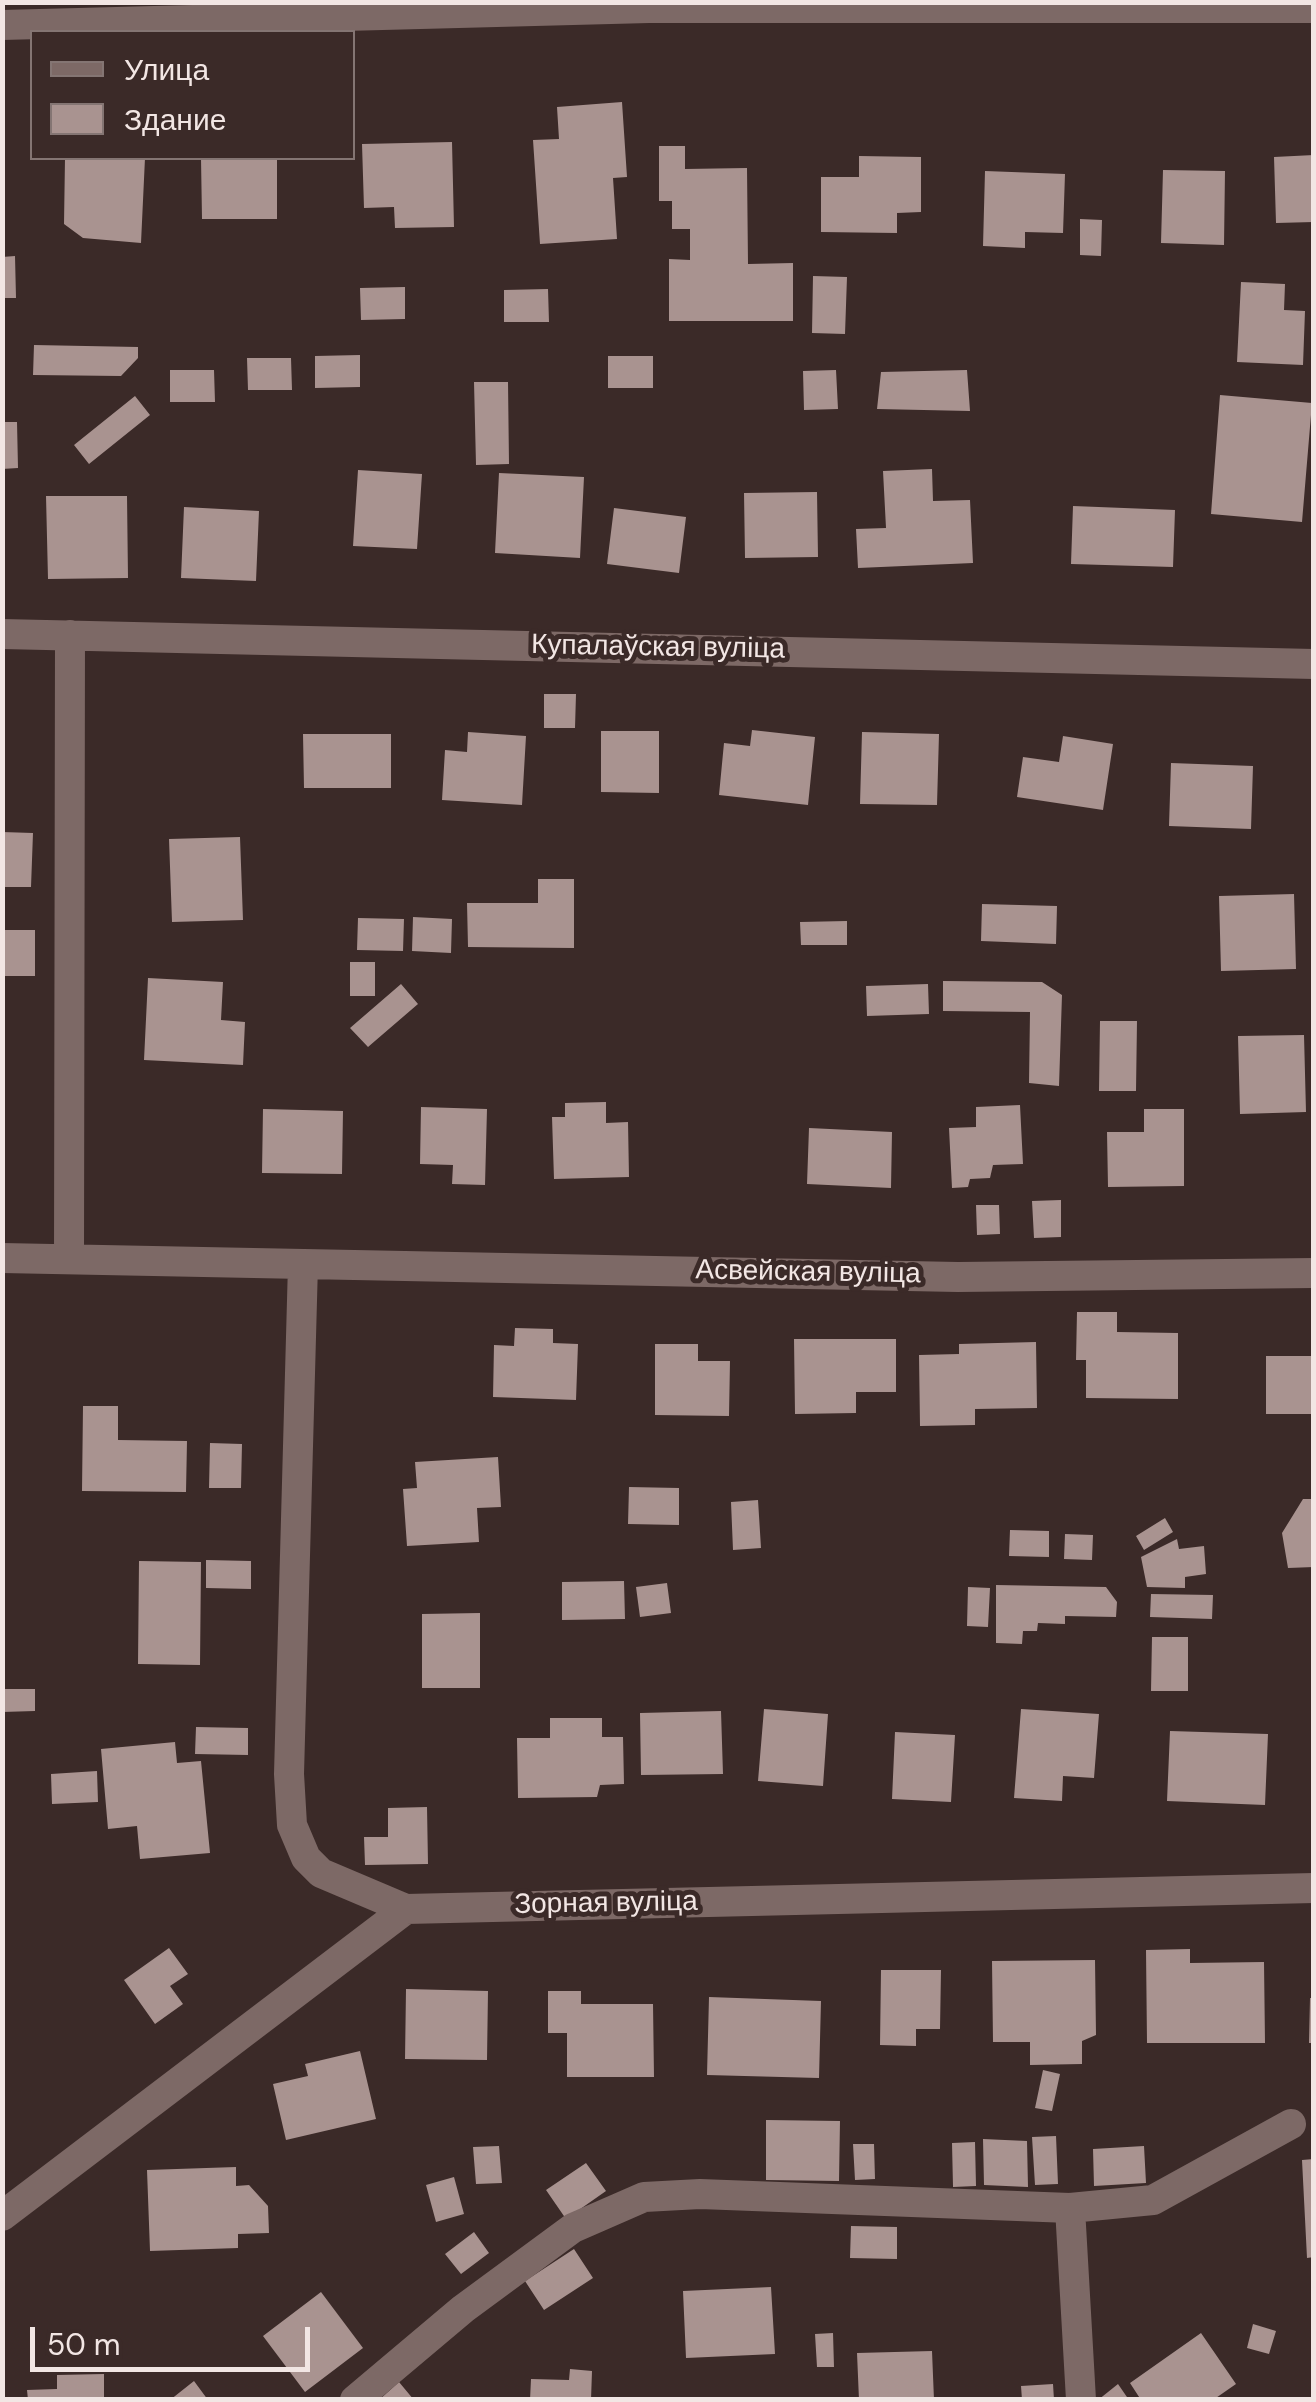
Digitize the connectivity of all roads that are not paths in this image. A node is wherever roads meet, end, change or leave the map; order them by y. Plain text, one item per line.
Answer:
1 (1314, 8) edge
2 (2, 25) edge
3 (2, 634) edge
4 (70, 635) junction
5 (1314, 664) edge
6 (69, 1257) junction
7 (2, 1258) edge
8 (303, 1264) junction
9 (1314, 1274) edge
10 (1314, 1888) edge
11 (406, 1909) junction
12 (1291, 2124) dead end
13 (1070, 2208) junction
14 (2, 2216) edge
15 (354, 2400) edge
16 (1081, 2400) edge

1 - 2 street
3 - 4 street, Купалаўская вуліца
4 - 5 street, Купалаўская вуліца
4 - 6 street
6 - 7 street, Асвейская вуліца
6 - 8 street, Асвейская вуліца
8 - 9 street, Асвейская вуліца
8 - 11 street
10 - 11 street, Зорная вуліца
11 - 14 street
12 - 13 street
13 - 15 street
13 - 16 street

